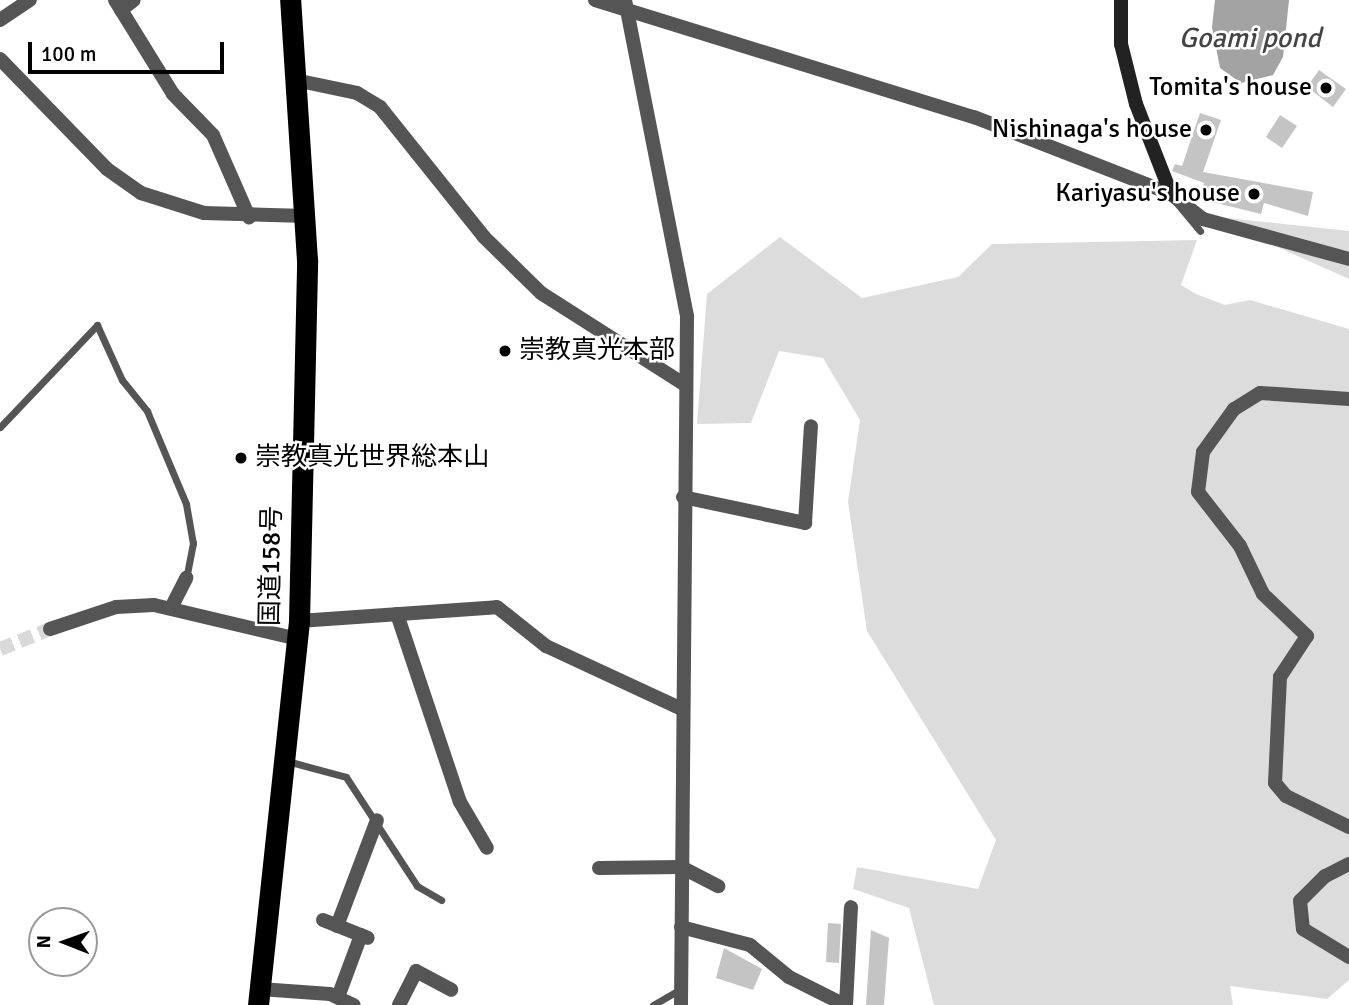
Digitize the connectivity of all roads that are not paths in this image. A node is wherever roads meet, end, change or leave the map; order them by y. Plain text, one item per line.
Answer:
1 (30, 0) edge
2 (134, 0) edge
3 (290, 0) edge
4 (595, 0) edge
5 (1121, 0) edge
6 (626, 4) edge
7 (118, 5) edge
8 (0, 20) edge
9 (0, 59) edge
10 (295, 80) junction
11 (1171, 194) junction
12 (305, 216) junction
13 (249, 217) junction
14 (1200, 231) dead end
15 (1349, 259) edge
16 (684, 384) junction
17 (1349, 398) edge
18 (811, 426) dead end
19 (0, 428) edge
20 (683, 497) junction
21 (186, 578) joint
22 (171, 608) junction
23 (397, 614) junction
24 (50, 629) tunnel mouth
25 (298, 630) junction
26 (682, 709) junction
27 (286, 760) junction
28 (377, 820) junction
29 (1349, 827) edge
30 (486, 848) dead end
31 (1349, 864) edge
32 (681, 867) junction
33 (599, 868) dead end
34 (718, 886) dead end
35 (441, 900) dead end
36 (851, 907) dead end
37 (681, 926) junction
38 (1349, 957) edge
39 (681, 989) junction
40 (451, 990) dead end
41 (259, 997) edge
42 (338, 997) junction
43 (354, 1005) edge
44 (398, 1005) edge
45 (653, 1005) edge
46 (681, 1005) edge
47 (846, 1005) edge

1 - 8 street
2 - 7 street
3 - 10 highway, 国道158号
4 - 6 street
5 - 11 street
6 - 11 street
6 - 16 street
7 - 13 street
9 - 13 street
10 - 12 highway, 国道158号
10 - 16 street
11 - 14 lane
11 - 15 street
12 - 13 street
12 - 25 highway, 国道158号
16 - 20 street
17 - 29 street
18 - 20 street
19 - 21 lane
20 - 26 street
21 - 22 street
22 - 24 street
22 - 25 street
23 - 25 street
23 - 26 street
23 - 30 street
25 - 27 highway, 国道158号
26 - 32 street
27 - 28 lane
27 - 41 highway, 国道158号
28 - 35 lane
28 - 42 street
31 - 38 street
32 - 33 street
32 - 34 street
32 - 37 street
36 - 47 street
37 - 39 street
37 - 47 street
39 - 45 lane
39 - 46 street
40 - 44 street
41 - 42 street
42 - 43 street

